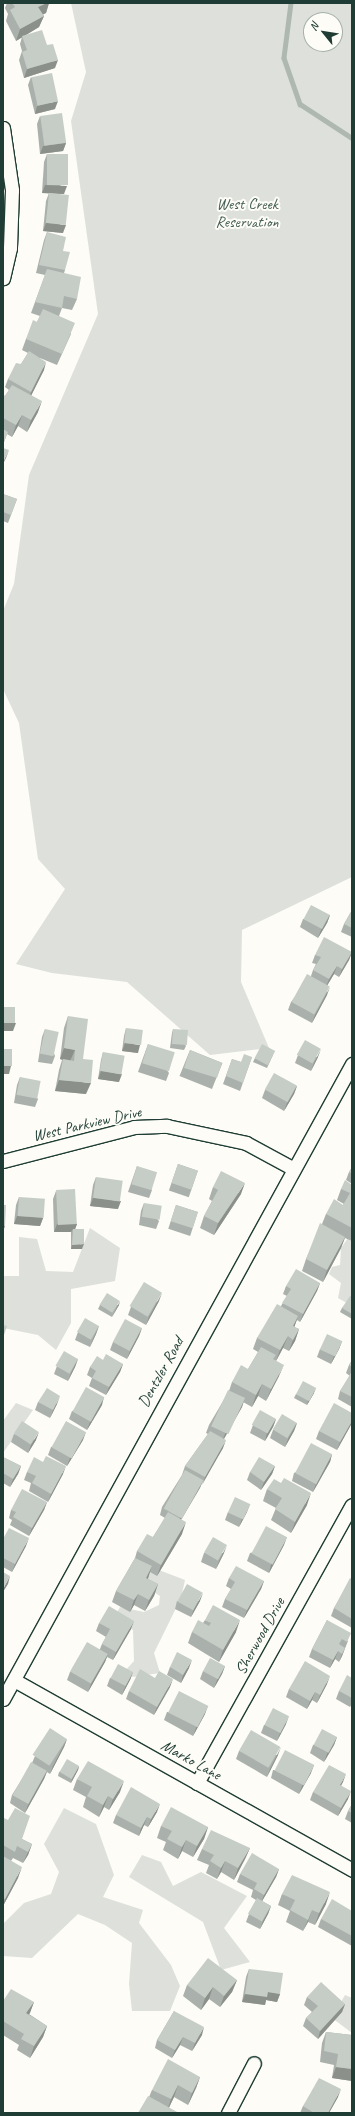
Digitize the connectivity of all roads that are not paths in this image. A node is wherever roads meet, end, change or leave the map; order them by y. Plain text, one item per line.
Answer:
1 (3, 128) edge
2 (3, 278) edge
3 (352, 1064) edge
4 (3, 1161) edge
5 (292, 1168) junction
6 (352, 1505) edge
7 (14, 1680) junction
8 (3, 1699) edge
9 (197, 1783) junction
10 (352, 1870) edge
11 (254, 2063) dead end
12 (228, 2113) edge

1 - 2 street
3 - 5 street, Dentzler Road
4 - 5 street, West Parkview Drive
5 - 7 street, Dentzler Road
6 - 9 street, Sherwood Drive
7 - 8 street, Dentzler Road
7 - 9 street, Marko Lane
9 - 10 street, Marko Lane
11 - 12 street

